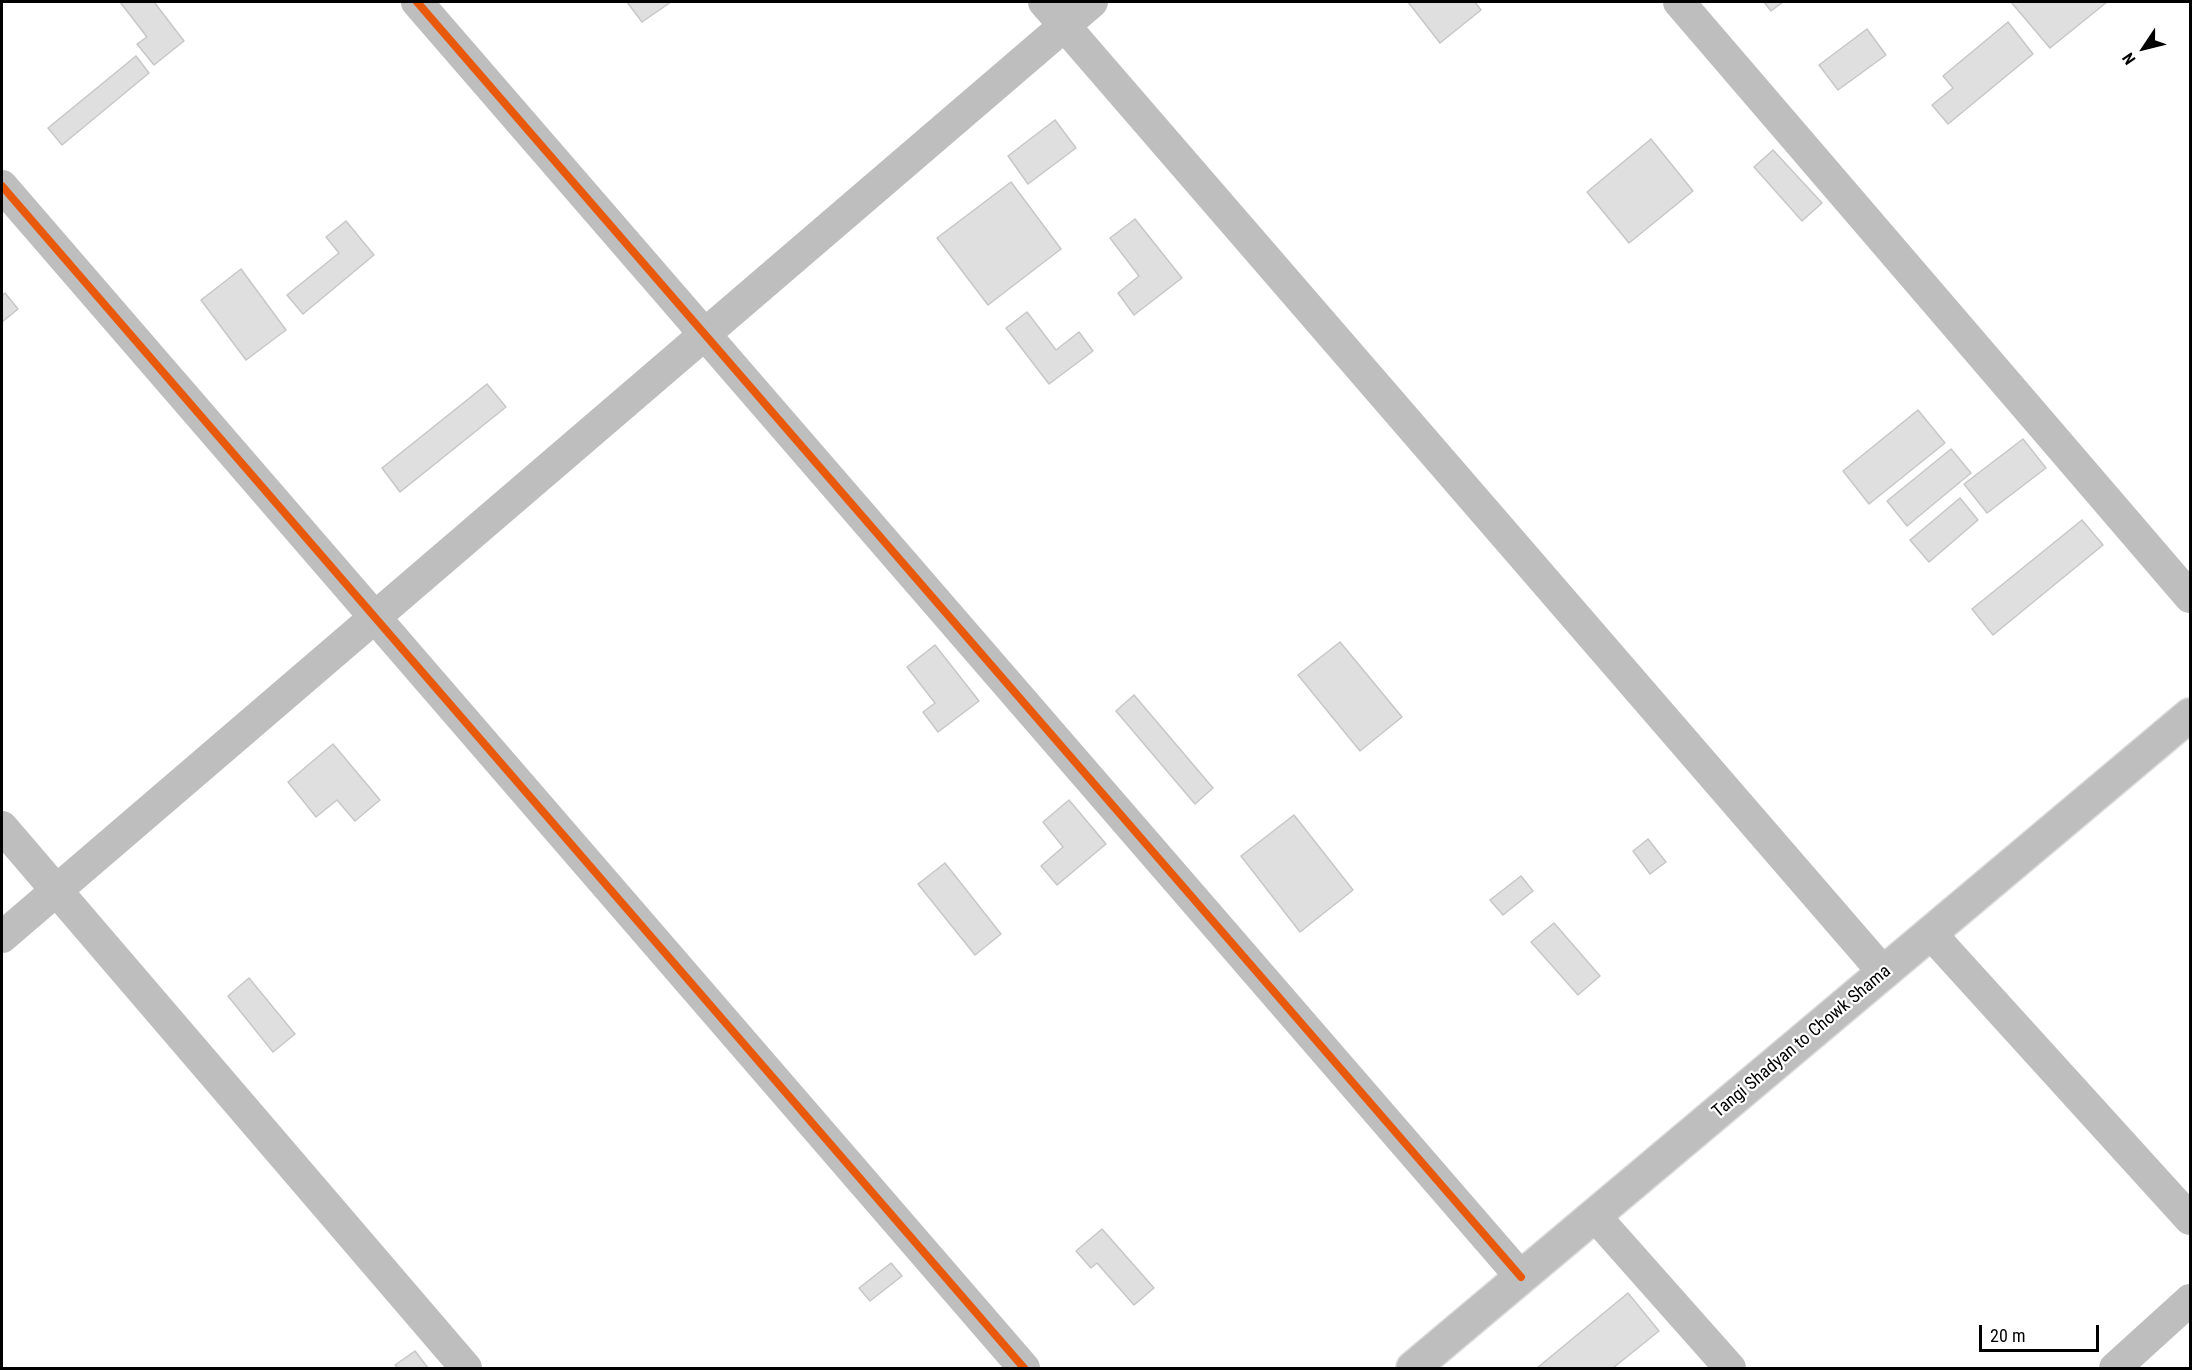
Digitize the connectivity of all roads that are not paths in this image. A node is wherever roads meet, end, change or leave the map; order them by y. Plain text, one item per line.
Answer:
1 (417, 2) edge
2 (1044, 2) edge
3 (1092, 2) edge
4 (1679, 2) edge
5 (1065, 25) junction
6 (2, 186) edge
7 (705, 334) junction
8 (2190, 597) edge
9 (374, 617) junction
10 (2190, 715) edge
11 (2, 827) edge
12 (56, 890) junction
13 (1931, 933) junction
14 (2, 937) edge
15 (1884, 973) junction
16 (1595, 1216) junction
17 (2190, 1219) edge
18 (1521, 1277) junction
19 (2190, 1300) edge
20 (466, 1368) edge
21 (1024, 1368) edge
22 (1413, 1368) edge
23 (1730, 1368) edge
24 (2115, 1368) edge

1 - 7 street
2 - 5 street
3 - 5 street
4 - 8 street
5 - 7 street
5 - 15 street
6 - 9 street
7 - 9 street
7 - 18 street
9 - 12 street
9 - 21 street
10 - 13 main road, Tangi Shadyan to Chowk Shama
11 - 12 street
12 - 14 street
12 - 20 street
13 - 15 main road, Tangi Shadyan to Chowk Shama
13 - 17 street
15 - 16 main road, Tangi Shadyan to Chowk Shama
16 - 18 main road, Tangi Shadyan to Chowk Shama
16 - 23 street
18 - 22 main road, Tangi Shadyan to Chowk Shama
19 - 24 street

